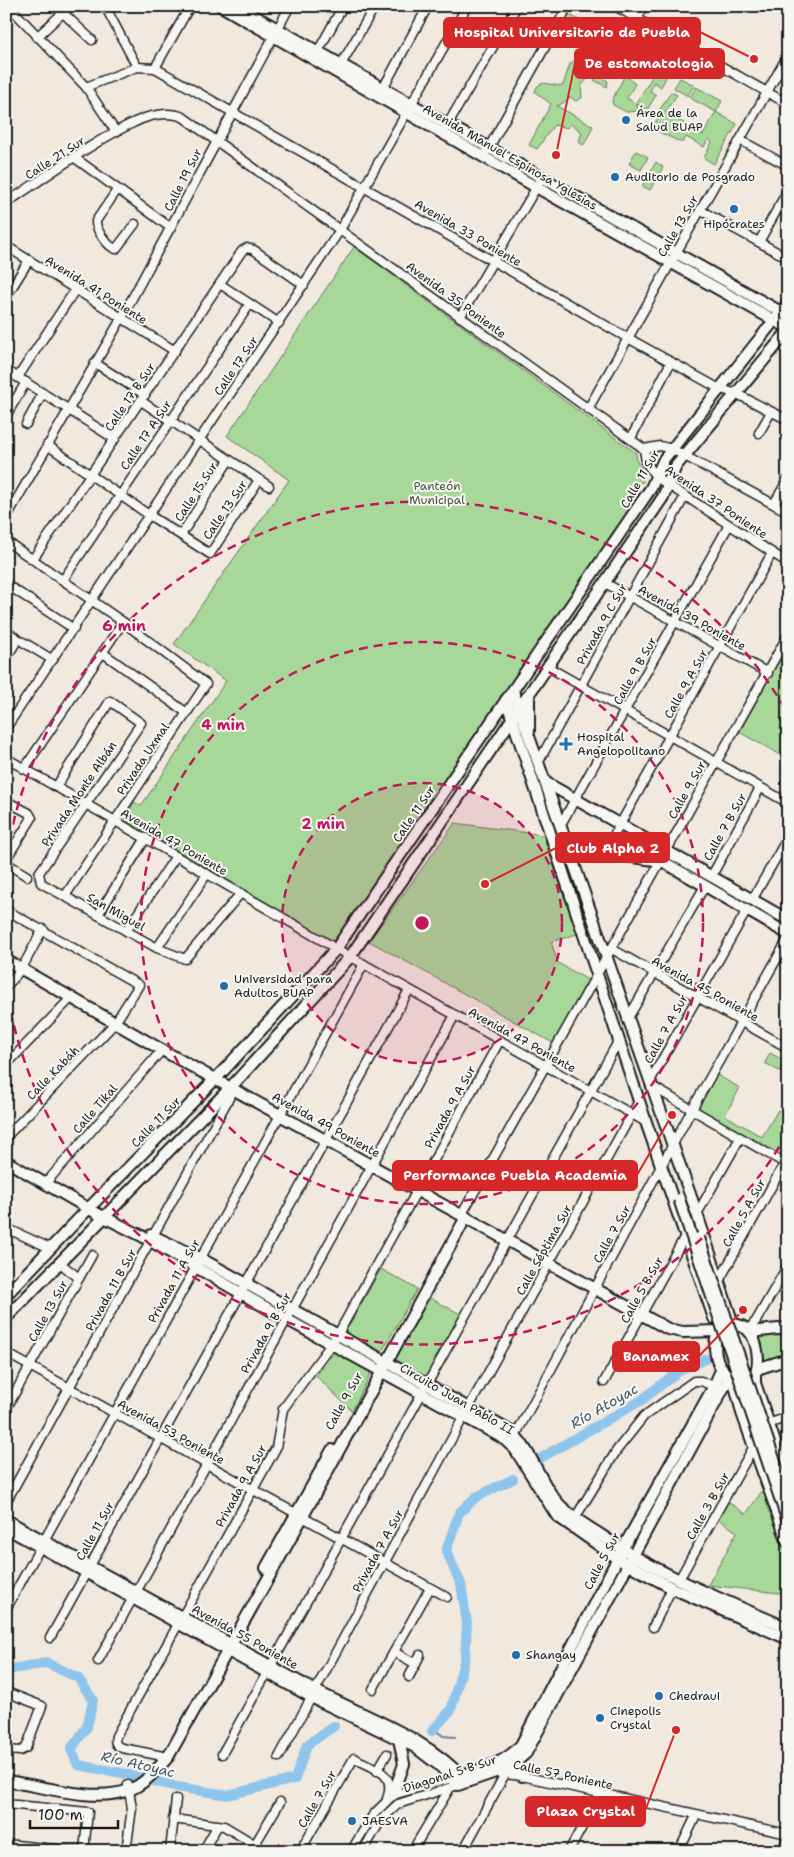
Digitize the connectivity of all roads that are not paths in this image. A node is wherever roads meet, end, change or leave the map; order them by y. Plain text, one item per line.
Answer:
1 (10, 6) edge
2 (70, 6) edge
3 (105, 6) edge
4 (190, 6) edge
5 (221, 6) edge
6 (290, 6) edge
7 (343, 6) edge
8 (375, 6) edge
9 (428, 6) edge
10 (467, 6) edge
11 (517, 6) edge
12 (568, 6) edge
13 (615, 6) edge
14 (644, 6) edge
15 (235, 8) edge
16 (62, 12) junction
17 (637, 19) junction
18 (276, 33) junction
19 (37, 37) junction
20 (92, 40) dead end
21 (316, 55) junction
22 (788, 55) edge
23 (137, 68) junction
24 (155, 68) junction
25 (339, 68) junction
26 (86, 87) junction
27 (381, 92) junction
28 (767, 92) junction
29 (788, 104) edge
30 (410, 109) junction
31 (233, 112) junction
32 (445, 129) junction
33 (116, 132) junction
34 (740, 140) junction
35 (216, 141) junction
36 (486, 152) junction
37 (75, 158) junction
38 (788, 166) edge
39 (538, 183) junction
40 (365, 187) junction
41 (117, 190) junction
42 (788, 190) edge
43 (6, 203) edge
44 (778, 207) junction
45 (700, 210) junction
46 (788, 213) edge
47 (135, 224) dead end
48 (171, 228) junction
49 (340, 230) junction
50 (759, 242) junction
51 (6, 246) edge
52 (673, 258) junction
53 (788, 258) edge
54 (29, 260) junction
55 (494, 262) junction
56 (220, 284) junction
57 (304, 285) junction
58 (75, 290) junction
59 (6, 297) edge
60 (788, 303) edge
61 (250, 304) junction
62 (460, 317) junction
63 (781, 317) edge
64 (121, 319) junction
65 (279, 323) junction
66 (788, 329) edge
67 (626, 337) junction
68 (175, 351) junction
69 (671, 362) junction
70 (95, 363) junction
71 (7, 372) edge
72 (18, 377) junction
73 (26, 382) junction
74 (718, 388) junction
75 (43, 393) junction
76 (737, 394) junction
77 (143, 398) junction
78 (68, 409) junction
79 (588, 409) junction
80 (771, 412) junction
81 (7, 414) edge
82 (788, 420) edge
83 (170, 421) junction
84 (26, 424) dead end
85 (759, 433) dead end
86 (630, 438) junction
87 (115, 439) junction
88 (199, 441) junction
89 (47, 445) junction
90 (644, 449) junction
91 (672, 449) junction
92 (688, 458) junction
93 (229, 460) junction
94 (90, 475) junction
95 (656, 477) junction
96 (259, 480) junction
97 (788, 480) edge
98 (268, 486) dead end
99 (668, 486) junction
100 (119, 495) junction
101 (685, 496) junction
102 (774, 504) junction
103 (788, 512) edge
104 (149, 515) junction
105 (6, 518) edge
106 (728, 525) junction
107 (181, 535) junction
108 (6, 541) edge
109 (772, 553) junction
110 (33, 559) junction
111 (788, 563) edge
112 (63, 580) junction
113 (605, 583) junction
114 (6, 584) edge
115 (630, 597) junction
116 (93, 601) junction
117 (124, 622) junction
118 (675, 622) junction
119 (74, 629) junction
120 (6, 631) edge
121 (788, 635) edge
122 (21, 640) junction
123 (720, 646) junction
124 (103, 652) junction
125 (6, 658) edge
126 (53, 660) junction
127 (548, 667) junction
128 (768, 673) junction
129 (581, 686) junction
130 (513, 691) junction
131 (529, 694) junction
132 (506, 700) junction
133 (519, 709) junction
134 (626, 711) junction
135 (187, 713) junction
136 (513, 719) junction
137 (6, 728) edge
138 (670, 736) junction
139 (530, 739) junction
140 (6, 758) edge
141 (538, 763) junction
142 (716, 763) junction
143 (24, 769) junction
144 (545, 782) junction
145 (56, 786) junction
146 (760, 788) junction
147 (575, 799) junction
148 (6, 801) edge
149 (85, 803) junction
150 (788, 803) edge
151 (116, 821) junction
152 (620, 824) junction
153 (560, 826) junction
154 (788, 837) edge
155 (146, 838) junction
156 (567, 848) junction
157 (667, 852) junction
158 (604, 853) junction
159 (176, 856) junction
160 (6, 859) edge
161 (662, 861) junction
162 (6, 863) edge
163 (207, 874) junction
164 (27, 876) dead end
165 (38, 879) joint
166 (708, 881) junction
167 (241, 893) junction
168 (65, 896) junction
169 (752, 900) junction
170 (6, 910) edge
171 (747, 910) junction
172 (98, 915) junction
173 (788, 920) edge
174 (43, 930) junction
175 (126, 931) junction
176 (788, 934) edge
177 (788, 939) edge
178 (334, 947) junction
179 (157, 948) junction
180 (612, 949) junction
181 (350, 957) junction
182 (606, 959) junction
183 (6, 960) edge
184 (364, 964) junction
185 (22, 968) junction
186 (597, 974) junction
187 (655, 974) junction
188 (6, 987) edge
189 (409, 990) junction
190 (72, 997) junction
191 (696, 998) junction
192 (455, 1015) junction
193 (627, 1020) junction
194 (741, 1022) junction
195 (115, 1023) junction
196 (500, 1040) junction
197 (619, 1040) junction
198 (788, 1048) edge
199 (162, 1050) junction
200 (548, 1064) junction
201 (6, 1066) edge
202 (216, 1079) junction
203 (651, 1084) junction
204 (233, 1088) junction
205 (591, 1091) junction
206 (639, 1101) junction
207 (220, 1105) junction
208 (691, 1111) junction
209 (280, 1113) junction
210 (633, 1114) junction
211 (646, 1122) junction
212 (6, 1137) edge
213 (740, 1138) junction
214 (326, 1139) junction
215 (672, 1146) junction
216 (6, 1161) edge
217 (787, 1162) edge
218 (371, 1164) junction
219 (662, 1165) junction
220 (45, 1184) junction
221 (417, 1190) junction
222 (682, 1199) junction
223 (88, 1208) junction
224 (697, 1214) junction
225 (464, 1216) junction
226 (103, 1217) junction
227 (6, 1228) edge
228 (685, 1236) junction
229 (152, 1238) junction
230 (508, 1240) junction
231 (50, 1248) junction
232 (92, 1256) dead end
233 (197, 1263) junction
234 (550, 1263) junction
235 (788, 1265) edge
236 (65, 1267) dead end
237 (79, 1278) junction
238 (719, 1281) junction
239 (595, 1288) junction
240 (243, 1289) junction
241 (6, 1295) edge
242 (289, 1314) junction
243 (642, 1314) junction
244 (6, 1318) edge
245 (733, 1324) junction
246 (788, 1328) edge
247 (720, 1330) junction
248 (749, 1331) junction
249 (334, 1340) junction
250 (6, 1354) edge
251 (788, 1359) edge
252 (381, 1366) junction
253 (29, 1367) junction
254 (722, 1368) junction
255 (756, 1371) junction
256 (732, 1379) junction
257 (604, 1382) dead end
258 (718, 1388) junction
259 (69, 1389) junction
260 (424, 1389) junction
261 (6, 1408) edge
262 (466, 1412) junction
263 (115, 1414) junction
264 (788, 1417) edge
265 (768, 1424) junction
266 (515, 1436) junction
267 (161, 1440) junction
268 (754, 1446) junction
269 (785, 1464) edge
270 (206, 1465) junction
271 (788, 1481) edge
272 (252, 1490) junction
273 (788, 1500) edge
274 (6, 1502) edge
275 (299, 1516) junction
276 (575, 1518) junction
277 (6, 1520) edge
278 (788, 1522) edge
279 (6, 1528) edge
280 (342, 1540) junction
281 (788, 1543) edge
282 (42, 1544) junction
283 (624, 1557) junction
284 (384, 1564) junction
285 (88, 1569) junction
286 (681, 1576) dead end
287 (430, 1588) junction
288 (672, 1588) junction
289 (134, 1594) junction
290 (447, 1597) dead end
291 (6, 1609) edge
292 (180, 1620) junction
293 (653, 1627) dead end
294 (788, 1628) edge
295 (50, 1638) dead end
296 (788, 1639) edge
297 (227, 1646) junction
298 (394, 1652) junction
299 (420, 1655) dead end
300 (98, 1661) dead end
301 (416, 1664) junction
302 (270, 1670) junction
303 (410, 1677) dead end
304 (374, 1689) dead end
305 (6, 1692) edge
306 (313, 1694) junction
307 (540, 1715) junction
308 (400, 1739) junction
309 (6, 1750) edge
310 (222, 1754) dead end
311 (387, 1754) dead end
312 (165, 1757) junction
313 (279, 1757) dead end
314 (506, 1767) junction
315 (377, 1771) junction
316 (522, 1776) joint
317 (6, 1777) edge
318 (6, 1782) edge
319 (458, 1782) junction
320 (133, 1785) junction
321 (600, 1794) junction
322 (176, 1798) dead end
323 (392, 1799) junction
324 (280, 1802) dead end
325 (6, 1804) edge
326 (696, 1816) junction
327 (174, 1819) junction
328 (218, 1825) junction
329 (788, 1836) edge
330 (6, 1844) edge
331 (253, 1848) edge
332 (463, 1849) edge
333 (74, 1851) edge
334 (84, 1851) edge
335 (126, 1851) edge
336 (170, 1851) edge
337 (202, 1851) edge
338 (266, 1851) edge
339 (300, 1851) edge
340 (351, 1851) edge
341 (362, 1851) edge
342 (412, 1851) edge
343 (474, 1851) edge
344 (569, 1851) edge
345 (679, 1851) edge
346 (782, 1851) edge

1 - 19 street
2 - 16 street
3 - 23 street
4 - 24 street
5 - 15 main road, Avenida Manuel Espinosa Yglesias
6 - 18 street, Calle 19 Sur
7 - 21 street
8 - 25 street
9 - 27 street
10 - 30 street, Calle 17 Sur
11 - 32 street
12 - 36 street
13 - 17 street
14 - 17 street
15 - 18 main road, Avenida Manuel Espinosa Yglesias
16 - 19 street
16 - 20 street
17 - 28 street
18 - 21 main road, Avenida Manuel Espinosa Yglesias
18 - 31 street, Calle 19 Sur
19 - 26 street
21 - 25 main road, Avenida Manuel Espinosa Yglesias
22 - 28 street, Calle 13 Sur
23 - 24 street, Avenida 33 Poniente
23 - 26 street
24 - 31 street, Avenida 33 Poniente
25 - 27 main road, Avenida Manuel Espinosa Yglesias
26 - 33 street
27 - 30 main road, Avenida Manuel Espinosa Yglesias
28 - 29 street
28 - 34 street, Calle 13 Sur
30 - 32 main road, Avenida Manuel Espinosa Yglesias
30 - 40 street, Calle 17 Sur
31 - 35 street, Calle 19 Sur
31 - 40 street, Avenida 33 Poniente
32 - 36 main road, Avenida Manuel Espinosa Yglesias
33 - 35 street, Avenida 35 Poniente
33 - 37 street, Calle 21 Sur
34 - 38 street
34 - 45 street, Calle 13 Sur
35 - 48 street, Calle 19 Sur
35 - 49 street, Avenida 35 Poniente
36 - 39 main road, Avenida Manuel Espinosa Yglesias
37 - 41 street
37 - 43 street, Calle 21 Sur
39 - 52 main road, Avenida Manuel Espinosa Yglesias
39 - 55 street
40 - 49 street, Calle 17 Sur
40 - 55 street, Avenida 33 Poniente
41 - 47 street
41 - 48 street
42 - 44 street
44 - 46 street
44 - 50 street
45 - 50 street
45 - 52 street, Calle 13 Sur
48 - 64 street, Calle 19 Sur
49 - 57 street, Calle 17 Sur
49 - 62 street, Avenida 35 Poniente
50 - 53 street
51 - 54 street, Avenida 41 Poniente
52 - 63 main road, Avenida Manuel Espinosa Yglesias
52 - 67 street, Calle 13 Sur
54 - 58 street, Avenida 41 Poniente
54 - 59 street
55 - 62 street
55 - 67 street, Avenida 33 Poniente
56 - 57 street, Calle 17 B Sur
56 - 61 street
56 - 68 street, Calle 17 B Sur
57 - 65 street, Calle 17 Sur
58 - 64 street, Avenida 41 Poniente
58 - 72 street
60 - 63 main road, Calle 11 Sur
61 - 65 street
61 - 83 street, Calle 17 A Sur
62 - 79 street, Avenida 35 Poniente
63 - 66 main road, Avenida Manuel Espinosa Yglesias
63 - 74 main road, Calle 11 Sur
64 - 68 street, Avenida 41 Poniente
64 - 70 street, Calle 19 Sur
65 - 88 street, Calle 17 Sur
66 - 76 main road, Calle 11 Sur
67 - 69 street, Avenida 33 Poniente
67 - 79 street, Calle 13 Sur
68 - 77 street, Calle 17 B Sur
69 - 74 street, Avenida 33 Poniente
69 - 86 street
70 - 77 street
70 - 78 street, Calle 19 Sur
71 - 72 street
72 - 73 street
73 - 75 street
73 - 81 street
74 - 76 street, Avenida 33 Poniente
74 - 91 main road, Calle 11 Sur
75 - 78 street
75 - 84 street
76 - 80 street, Avenida 33 Poniente
76 - 92 main road, Calle 11 Sur
77 - 83 street
77 - 87 street, Calle 17 B Sur
78 - 87 street
78 - 89 street, Calle 19 Sur
79 - 86 street, Avenida 35 Poniente
80 - 82 street, Avenida 33 Poniente
80 - 85 street
83 - 88 street
83 - 100 street, Calle 17 A Sur
86 - 90 street, Avenida 35 Poniente
87 - 94 street, Calle 17 B Sur
88 - 93 street
88 - 104 street, Calle 17 Sur
89 - 94 street
89 - 105 street, Calle 19 Sur
90 - 91 street
90 - 95 street, Avenida 37 Poniente
91 - 92 street
91 - 95 main road, Calle 11 Sur
92 - 99 main road, Calle 11 Sur
92 - 102 street
93 - 96 street
93 - 107 street, Calle 15 Sur
94 - 100 street
94 - 110 street, Calle 17 B Sur
95 - 99 street, Avenida 37 Poniente
95 - 130 main road, Calle 11 Sur
96 - 98 street
96 - 107 street, Calle 13 Sur
97 - 102 street
99 - 101 street, Avenida 37 Poniente
99 - 113 main road, Calle 11 Sur
100 - 104 street
100 - 112 street, Calle 17 A Sur
101 - 106 street, Avenida 37 Poniente
101 - 115 street, Privada 9 C Sur
102 - 103 street
104 - 107 street
104 - 116 street, Calle 17 Sur
106 - 109 street, Avenida 37 Poniente
106 - 118 street, Calle 9 B Sur
108 - 110 street
109 - 111 street, Avenida 37 Poniente
109 - 123 street, Calle 9 A Sur
110 - 112 street
112 - 116 street
113 - 115 street, Avenida 39 Poniente
113 - 127 main road, Calle 11 Sur
114 - 119 street
115 - 118 street, Avenida 39 Poniente
115 - 129 street, Privada 9 C Sur
116 - 117 street
116 - 119 street, Calle 17 Sur
117 - 124 street
117 - 135 street, Privada Uxmal
118 - 123 street, Avenida 39 Poniente
118 - 134 street, Calle 9 B Sur
119 - 126 street, Calle 17 Sur
120 - 122 street
121 - 128 street, Calle 9 Sur
122 - 125 street
122 - 126 street
123 - 128 street, Avenida 39 Poniente
123 - 138 street, Calle 9 A Sur
124 - 135 street
124 - 143 street
126 - 137 street, Calle 17 Sur
127 - 129 street
127 - 131 main road, Calle 11 Sur
128 - 142 street, Calle 9 Sur
129 - 134 street
129 - 141 street, Privada 9 C Sur
130 - 132 main road, Calle 11 Sur
130 - 133 main road
131 - 133 main road, Calle 11 Sur
131 - 139 main road
132 - 136 main road
132 - 178 main road, Calle 11 Sur
133 - 136 main road, Calle 11 Sur
133 - 139 main road
134 - 138 street
134 - 147 street, Calle 9 B Sur
135 - 151 street, Privada Uxmal
136 - 181 main road, Calle 11 Sur
136 - 186 main road
138 - 142 street
138 - 152 street, Calle 9 A Sur
139 - 141 main road
140 - 143 street, Avenida 47 Poniente
141 - 144 main road
142 - 146 street
142 - 157 street, Calle 9 Sur
143 - 145 street, Avenida 47 Poniente
144 - 147 main road
144 - 153 main road
145 - 149 street, Avenida 47 Poniente
145 - 149 street, Privada Monte Albán
146 - 150 street
146 - 166 street, Calle 7 B Sur
147 - 152 main road
147 - 153 street, Calle 9 B Sur
148 - 160 street
149 - 151 street, Avenida 47 Poniente
149 - 165 street, Privada Monte Albán
151 - 155 street, Avenida 47 Poniente
151 - 168 street, Privada Uxmal
152 - 157 main road
152 - 158 street, Calle 9 A Sur
153 - 156 main road
154 - 169 street
155 - 159 street, Avenida 47 Poniente
155 - 172 street
156 - 158 main road
156 - 182 main road
157 - 161 street, Calle 9 Sur
157 - 166 main road
158 - 161 main road
159 - 163 street, Avenida 47 Poniente
159 - 175 street
161 - 166 main road
161 - 180 street, Calle 9 Sur
162 - 164 street
163 - 167 street, Avenida 47 Poniente
163 - 179 street
165 - 168 street, San Miguel
166 - 169 main road
166 - 171 main road
166 - 187 street, Calle 7 B Sur
167 - 178 street, Avenida 47 Poniente
167 - 179 street, San Miguel
168 - 172 street, San Miguel
169 - 173 main road
170 - 174 street
171 - 176 main road
171 - 191 street, Calle 7 A Sur
172 - 175 street, San Miguel
174 - 185 street
174 - 195 street, Calle Kabáh
175 - 179 street, San Miguel
177 - 194 street, Calle 7 Sur
178 - 181 street, Avenida 47 Poniente
178 - 202 main road, Calle 11 Sur
180 - 182 street, Calle 9 Sur
180 - 187 street, Avenida 45 Poniente
181 - 184 street, Avenida 47 Poniente
181 - 204 main road, Calle 11 Sur
182 - 186 street, Calle 9 Sur
182 - 193 main road
183 - 185 main road, Avenida 49 Poniente
184 - 189 street, Avenida 47 Poniente
184 - 209 street, Privada 11 A Sur
185 - 188 street
185 - 190 main road, Avenida 49 Poniente
186 - 197 main road
186 - 200 street, Calle 9 Sur
187 - 191 street, Avenida 45 Poniente
187 - 193 street, Calle 7 B Sur
189 - 192 street, Avenida 47 Poniente
189 - 214 street, Calle 11 Sur
190 - 195 main road, Avenida 49 Poniente
190 - 201 street
191 - 194 street, Avenida 45 Poniente
191 - 203 street, Calle 7 A Sur
192 - 196 street, Avenida 47 Poniente
192 - 218 street, Privada 9 B Sur
193 - 203 main road
194 - 198 street, Avenida 45 Poniente
194 - 208 street, Calle 7 Sur
195 - 199 main road, Avenida 49 Poniente
195 - 212 street, Calle Kabáh
196 - 200 street, Avenida 47 Poniente
196 - 221 street, Privada 9 A Sur
197 - 205 street
197 - 206 main road
199 - 202 main road, Avenida 49 Poniente
199 - 220 street, Calle Tikal
200 - 205 street, Avenida 47 Poniente
200 - 225 street, Calle 9 Sur
202 - 204 main road, Avenida 49 Poniente
202 - 223 main road, Calle 11 Sur
203 - 208 street
203 - 215 main road
204 - 207 main road, Calle 11 Sur
204 - 209 main road, Avenida 49 Poniente
205 - 210 street, Avenida 47 Poniente
205 - 230 street
206 - 210 street, Calle Séptima Sur
206 - 211 main road
207 - 226 main road, Calle 11 Sur
207 - 229 street, Privada 11 B Sur
208 - 213 street
208 - 215 street, Calle 7 Sur
209 - 214 main road, Avenida 49 Poniente
209 - 233 street, Privada 11 A Sur
210 - 211 street, Avenida 47 Poniente
210 - 234 street, Calle Séptima Sur
211 - 219 main road
213 - 217 street
213 - 224 street
214 - 218 main road, Avenida 49 Poniente
214 - 240 street, Calle 11 Sur
215 - 219 street, Calle 7 Sur
215 - 222 main road
215 - 224 main road
216 - 220 main road, Circuito Juan Pablo II
217 - 238 street, Calle 5 A Sur
218 - 221 main road, Avenida 49 Poniente
218 - 242 street, Privada 9 B Sur
219 - 222 main road
219 - 228 main road
219 - 239 street, Calle 7 Sur
220 - 223 main road, Circuito Juan Pablo II
221 - 225 main road, Avenida 49 Poniente
221 - 249 street, Privada 9 A Sur
222 - 273 main road, bridge
222 - 278 main road, bridge
223 - 226 main road, Circuito Juan Pablo II
223 - 231 main road, Calle 11 Sur
224 - 238 main road
225 - 230 main road, Avenida 49 Poniente
225 - 252 main road, Calle 9 Sur
226 - 229 main road, Circuito Juan Pablo II
226 - 244 main road, Calle 11 Sur
227 - 231 street
228 - 243 street, Calle 5 B Sur
228 - 247 main road
229 - 233 main road, Circuito Juan Pablo II
229 - 259 street, Privada 11 B Sur
230 - 234 main road, Avenida 49 Poniente
230 - 260 street
231 - 241 main road, Calle 11 Sur
232 - 237 street, Calle 13 Sur
233 - 240 main road, Circuito Juan Pablo II
233 - 263 street, Privada 11 A Sur
234 - 239 main road, Avenida 49 Poniente
234 - 262 street, Calle Séptima Sur
235 - 248 street
236 - 237 street, Calle 13 Sur
237 - 253 street, Calle 13 Sur
238 - 245 main road
239 - 243 main road, Avenida 49 Poniente
239 - 266 street, Calle 7 Sur
240 - 242 main road, Circuito Juan Pablo II
240 - 267 street, Calle 11 Sur
242 - 249 main road, Circuito Juan Pablo II
242 - 270 street, Privada 9 B Sur
243 - 247 main road, Avenida 49 Poniente
243 - 257 street, Calle 5 B Sur
245 - 247 main road
245 - 248 main road
246 - 248 main road
247 - 254 main road
248 - 255 main road
249 - 252 main road, Circuito Juan Pablo II
249 - 272 street, Privada 9 A Sur
250 - 253 street, Avenida 53 Poniente
251 - 255 main road
252 - 260 main road, Circuito Juan Pablo II
252 - 275 main road, Calle 9 Sur
253 - 259 street, Avenida 53 Poniente
253 - 261 street, Calle 13 Sur
254 - 256 main road
254 - 258 main road, Calle 5 Sur
255 - 256 main road
255 - 265 main road
256 - 258 main road, Calle 5 Sur
256 - 268 main road
258 - 276 street
258 - 283 main road, Calle 5 Sur
259 - 263 street, Avenida 53 Poniente
259 - 274 street, Privada 11 B Sur
260 - 262 main road, Circuito Juan Pablo II
260 - 280 street
262 - 266 main road, Circuito Juan Pablo II
262 - 283 main road, Circuito Juan Pablo II
262 - 284 street, Privada 7 A Sur
263 - 267 street, Avenida 53 Poniente
263 - 282 street, Privada 11 A Sur
264 - 265 street
265 - 269 main road
266 - 276 main road, Circuito Juan Pablo II
267 - 270 street, Avenida 53 Poniente
267 - 285 street, Calle 11 Sur
268 - 281 main road
268 - 286 street, Calle 3 B Sur
269 - 271 main road
270 - 272 street, Avenida 53 Poniente
270 - 289 street, Privada 9 B Sur
272 - 275 street, Avenida 53 Poniente
272 - 292 street, Privada 9 A Sur
275 - 280 street, Avenida 53 Poniente
275 - 297 main road, Calle 9 Sur
276 - 283 main road, Circuito Juan Pablo II
277 - 282 main road, Avenida 55 Poniente
279 - 282 main road, Avenida 55 Poniente
280 - 284 street, Avenida 53 Poniente
280 - 302 street
282 - 285 main road, Avenida 55 Poniente
282 - 291 street, Privada 11 A Sur
283 - 288 main road, Circuito Juan Pablo II
283 - 294 main road, Circuito Juan Pablo II
283 - 307 main road, Calle 5 Sur
284 - 287 street, Avenida 53 Poniente
284 - 306 street, Privada 7 A Sur
285 - 289 main road, Avenida 55 Poniente
285 - 295 street, Calle 11 Sur
287 - 290 street, Avenida 53 Poniente
287 - 298 street
288 - 293 street
288 - 296 main road, Circuito Juan Pablo II
289 - 292 main road, Avenida 55 Poniente
289 - 300 street, Privada 9 B Sur
292 - 297 main road, Avenida 55 Poniente
292 - 312 street, Privada 9 A Sur
297 - 302 main road, Avenida 55 Poniente
297 - 312 main road, Calle 9 Sur
298 - 301 street
298 - 304 street
299 - 301 street
301 - 303 street
302 - 306 main road, Avenida 55 Poniente
302 - 310 street
305 - 309 street
306 - 308 main road, Avenida 55 Poniente
306 - 313 street
306 - 319 main road, Avenida 55 Poniente
307 - 314 main road, Calle 5 Sur
307 - 314 main road, Calle 5 Sur
308 - 319 main road, Avenida 55 Poniente
308 - 323 main road
311 - 315 street
312 - 320 main road, Calle 9 Sur
314 - 316 main road
314 - 319 main road, Diagonal 5 B Sur
314 - 319 main road, Diagonal 5 B Sur
314 - 332 street, Calle 5 Sur
315 - 323 street
315 - 339 street, Calle 7 Sur
316 - 321 street, Calle 57 Poniente
317 - 320 main road
318 - 320 main road
319 - 323 street, Diagonal 5 B Sur
319 - 342 street
320 - 335 street
321 - 326 street, Calle 57 Poniente
321 - 344 street
322 - 327 street
323 - 340 street
323 - 341 street
324 - 331 street
325 - 334 street
326 - 329 street, Calle 57 Poniente
326 - 345 street
327 - 328 street
327 - 336 street
328 - 331 street
328 - 337 street
329 - 346 street
330 - 333 street
331 - 338 street
332 - 343 street

